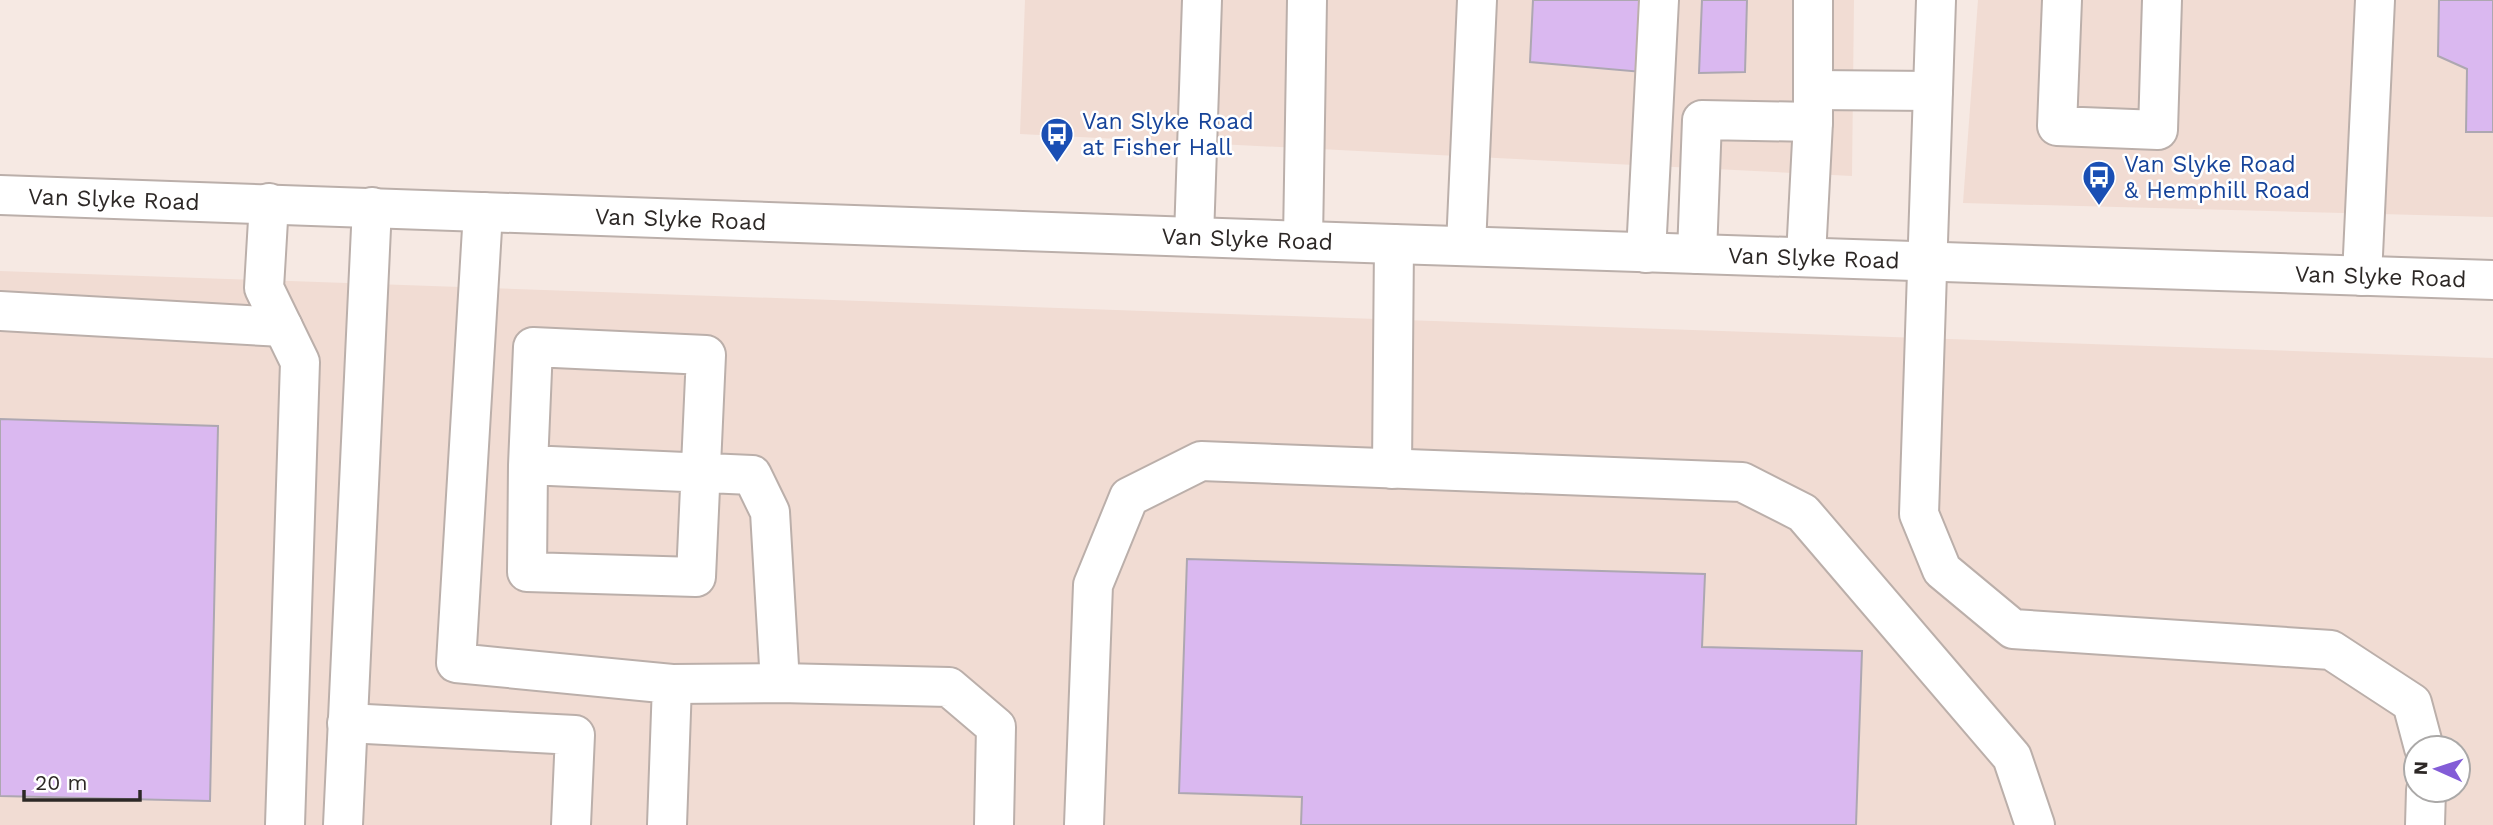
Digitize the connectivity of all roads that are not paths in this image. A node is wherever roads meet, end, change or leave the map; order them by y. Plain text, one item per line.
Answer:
1 (1202, 0) edge
2 (1307, 0) edge
3 (1477, 0) edge
4 (1659, 0) edge
5 (1814, 0) edge
6 (1936, 0) edge
7 (2062, 0) edge
8 (2162, 0) edge
9 (2375, 0) edge
10 (1933, 91) junction
11 (1813, 106) junction
12 (0, 195) edge
13 (269, 203) junction
14 (372, 207) junction
15 (483, 212) junction
16 (1194, 237) junction
17 (1303, 239) junction
18 (1394, 244) junction
19 (1466, 246) junction
20 (1646, 253) junction
21 (1696, 254) junction
22 (1807, 256) junction
23 (1927, 260) junction
24 (2362, 276) junction
25 (2493, 280) edge
26 (0, 311) edge
27 (283, 327) junction
28 (528, 465) junction
29 (1392, 469) junction
30 (701, 471) junction
31 (780, 683) junction
32 (672, 684) junction
33 (347, 723) junction
34 (2420, 734) edge
35 (2426, 804) edge
36 (285, 825) edge
37 (342, 825) edge
38 (571, 825) edge
39 (667, 825) edge
40 (994, 825) edge
41 (1084, 825) edge
42 (2035, 825) edge
43 (2425, 825) edge

1 - 16 street
2 - 17 street
3 - 19 street
4 - 20 street
5 - 11 street
6 - 10 street
7 - 8 street
9 - 24 street
10 - 11 street
10 - 23 street
11 - 21 street
11 - 22 street
12 - 13 street, Van Slyke Road
13 - 14 street, Van Slyke Road
13 - 27 street
14 - 15 street, Van Slyke Road
14 - 33 street
15 - 16 street, Van Slyke Road
15 - 32 street
16 - 17 street, Van Slyke Road
17 - 18 street, Van Slyke Road
18 - 19 street, Van Slyke Road
18 - 29 street
19 - 20 street, Van Slyke Road
20 - 21 street, Van Slyke Road
21 - 22 street, Van Slyke Road
22 - 23 street, Van Slyke Road
23 - 24 street, Van Slyke Road
23 - 34 street
24 - 25 street, Van Slyke Road
26 - 27 street
27 - 36 street
28 - 30 street
28 - 30 street
28 - 30 street
29 - 41 street
29 - 42 street
30 - 31 street
31 - 32 street
31 - 40 street
32 - 39 street
33 - 37 street
33 - 38 street
35 - 43 street

